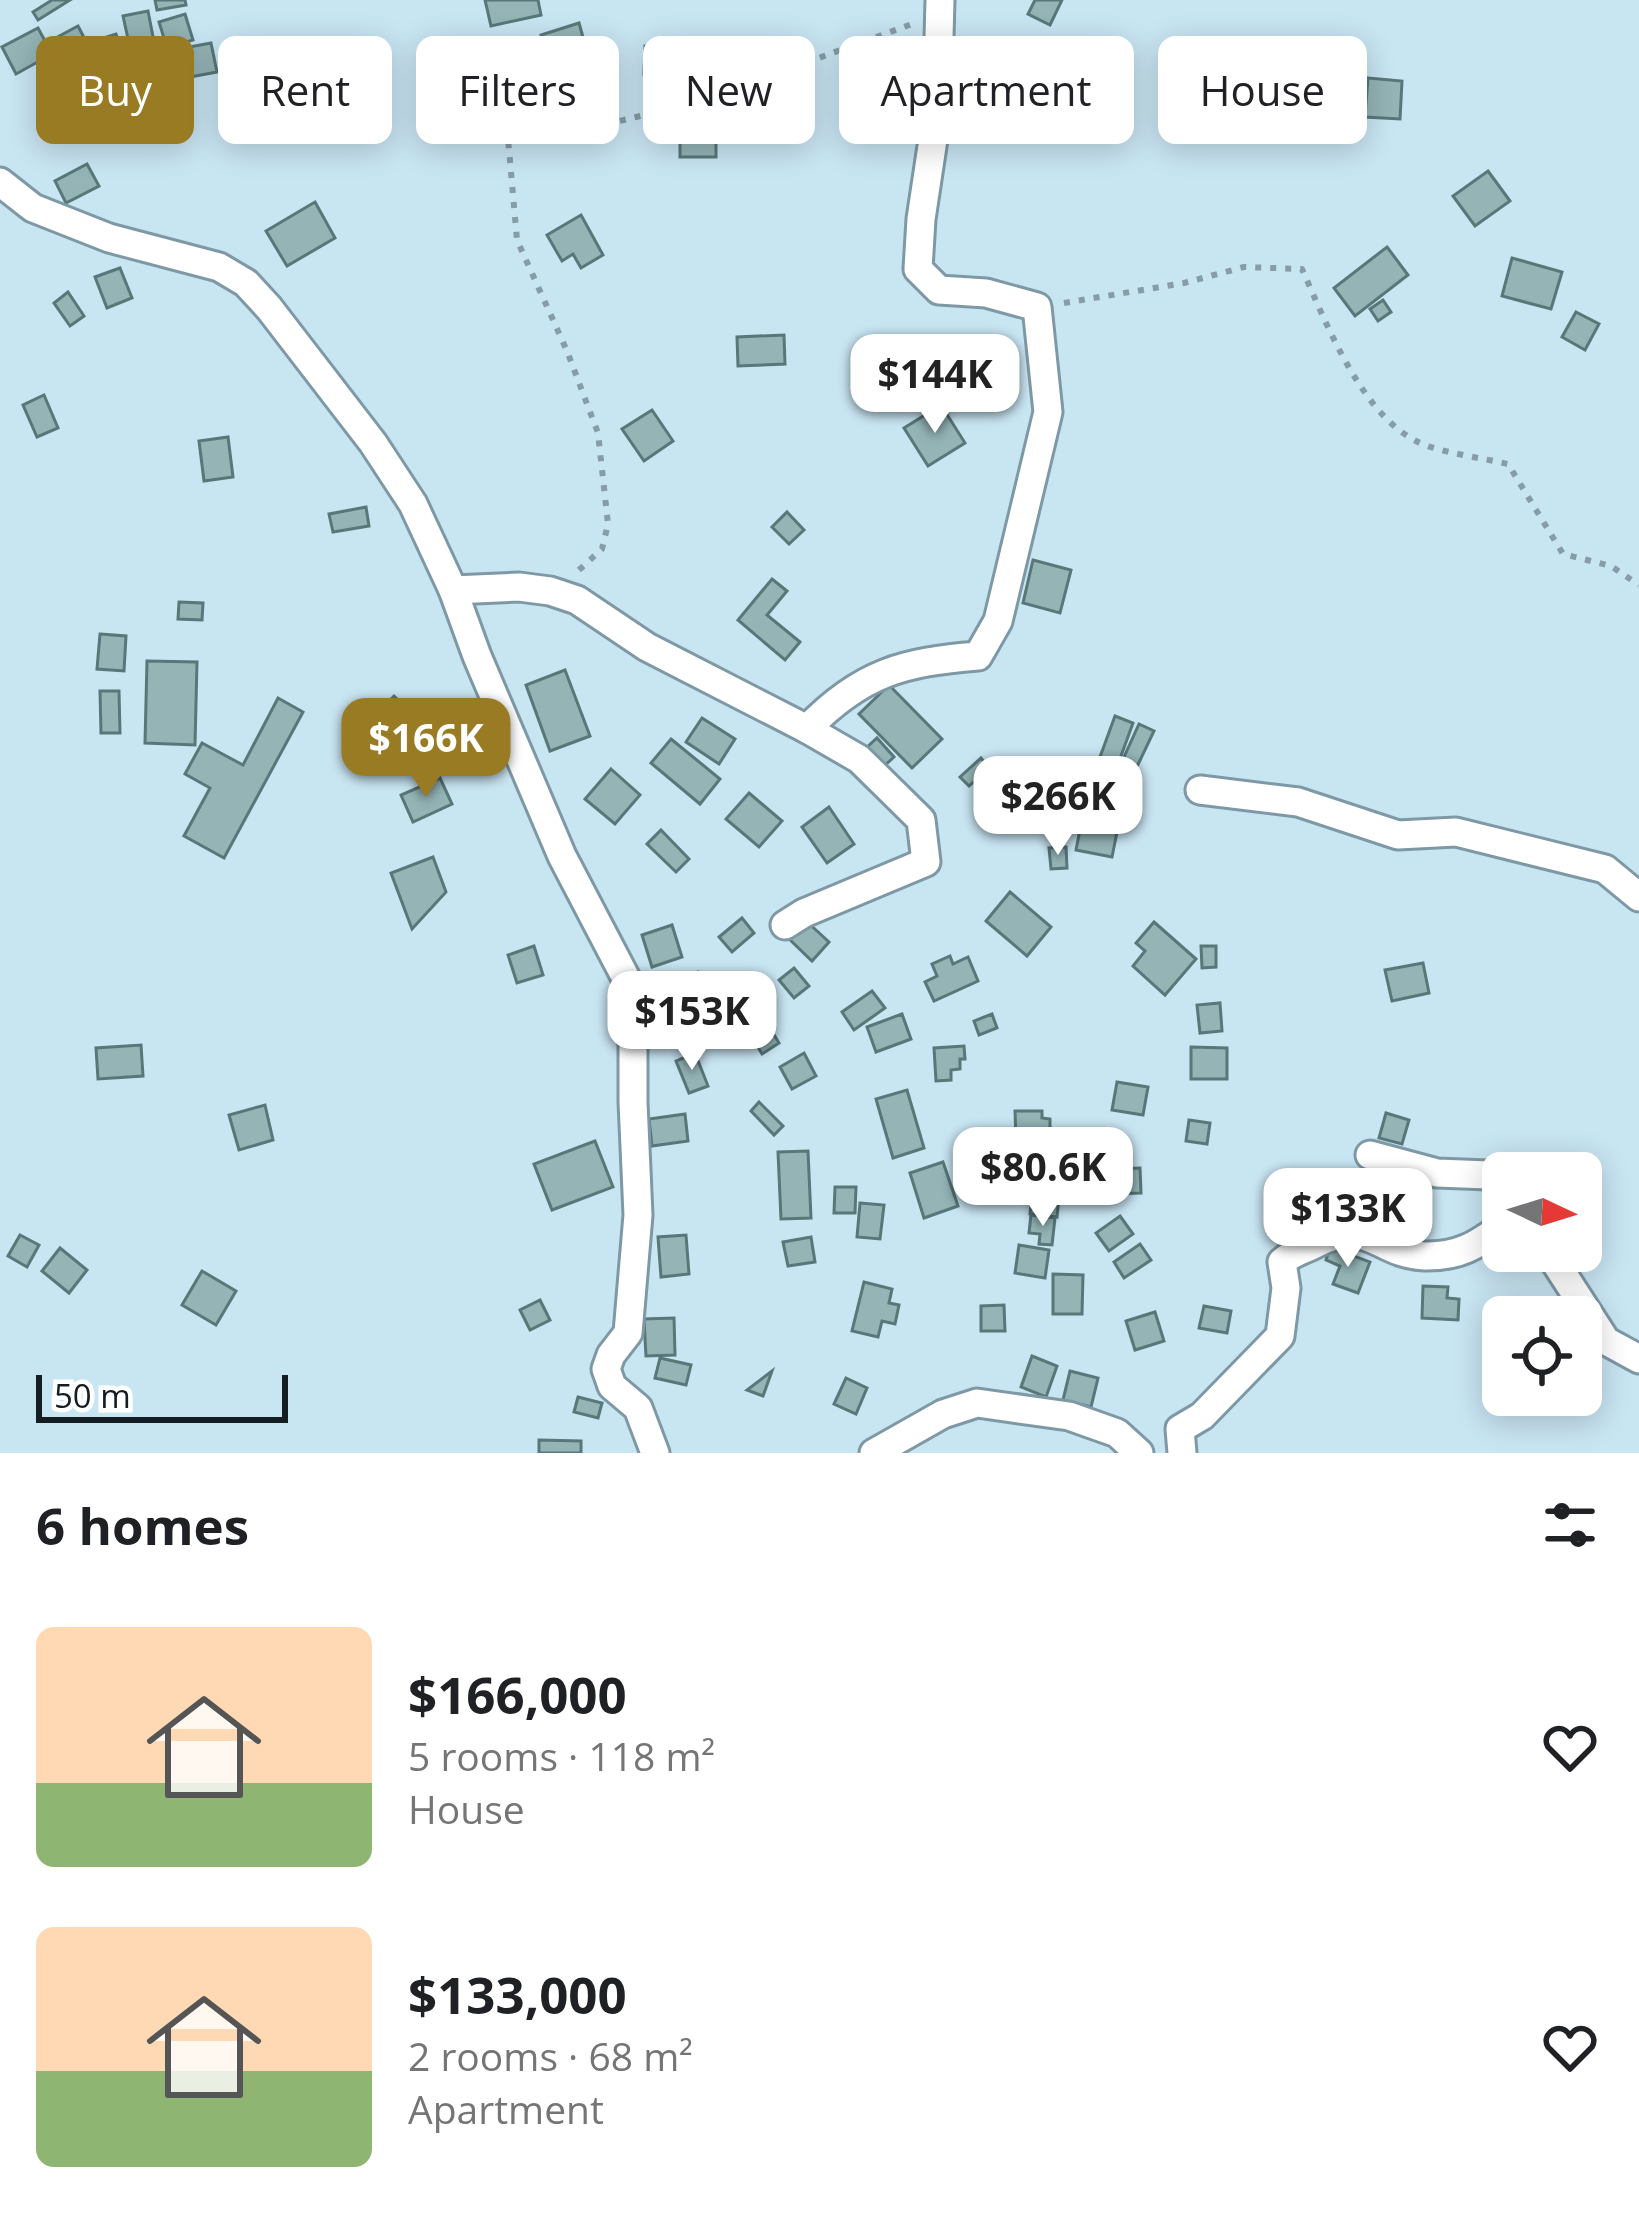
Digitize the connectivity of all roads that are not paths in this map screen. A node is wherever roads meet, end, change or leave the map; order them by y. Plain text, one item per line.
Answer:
1 (940, 7) edge
2 (0, 182) edge
3 (453, 590) junction
4 (807, 729) junction
5 (1200, 790) dead end
6 (1639, 897) edge
7 (785, 925) dead end
8 (1370, 1156) dead end
9 (1482, 1175) edge
10 (1482, 1241) edge
11 (1562, 1272) edge
12 (1639, 1359) edge
13 (655, 1453) edge
14 (874, 1453) edge
15 (1138, 1453) edge
16 (1182, 1453) edge

1 - 4 street
2 - 3 street
3 - 4 street
3 - 13 street
4 - 7 street
5 - 6 street
8 - 9 street
10 - 16 street
11 - 12 street
14 - 15 street

